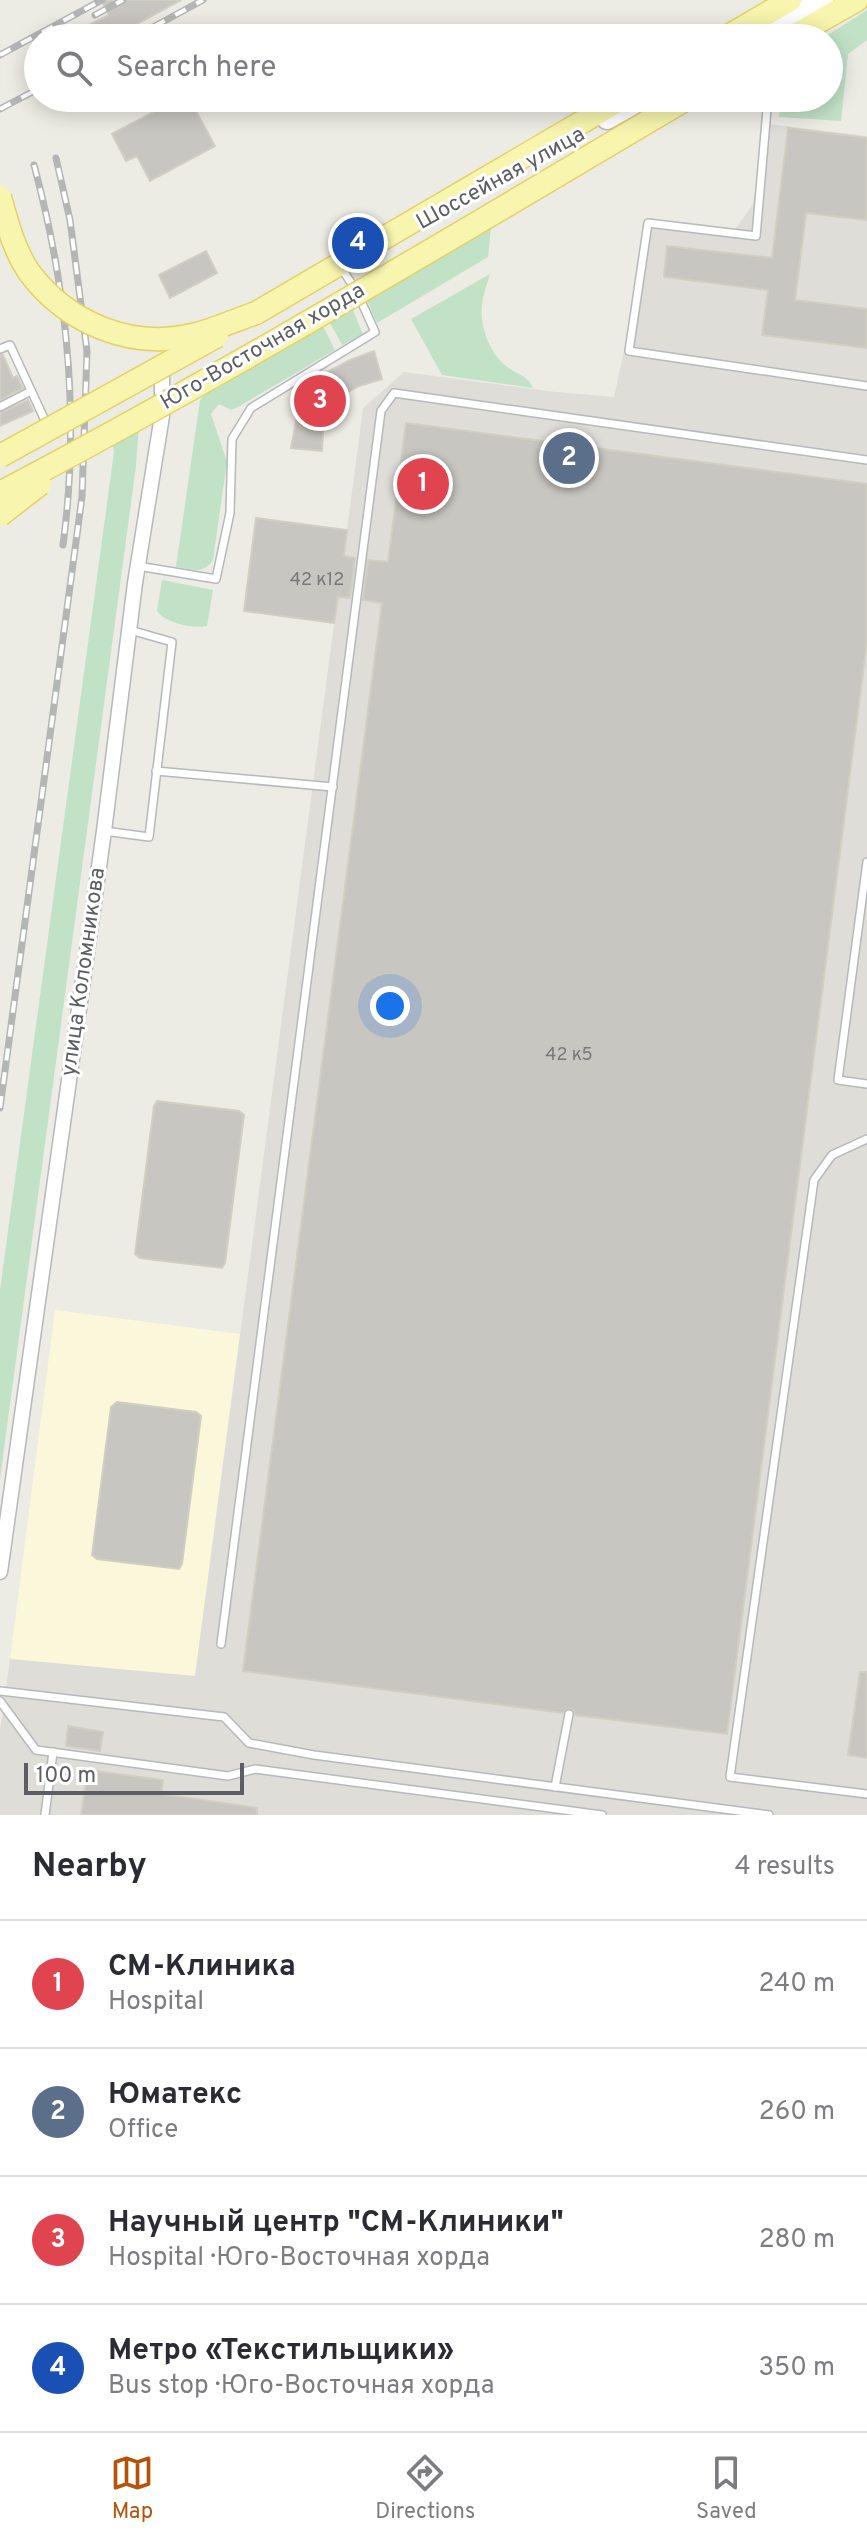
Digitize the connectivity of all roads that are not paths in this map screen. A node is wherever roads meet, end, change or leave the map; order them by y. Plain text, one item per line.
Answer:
1 (790, 0) edge
2 (823, 0) edge
3 (857, 0) edge
4 (749, 24) edge
5 (792, 24) edge
6 (802, 24) edge
7 (599, 112) edge
8 (620, 112) edge
9 (664, 112) edge
10 (767, 112) edge
11 (0, 197) edge
12 (342, 269) junction
13 (256, 313) junction
14 (0, 349) edge
15 (162, 372) junction
16 (867, 386) edge
17 (31, 391) junction
18 (106, 403) dead end
19 (0, 407) edge
20 (56, 430) joint
21 (98, 441) junction
22 (1, 455) edge
23 (867, 460) edge
24 (0, 493) edge
25 (0, 515) edge
26 (138, 566) junction
27 (130, 630) junction
28 (156, 771) junction
29 (333, 787) junction
30 (104, 831) junction
31 (867, 862) edge
32 (867, 1084) edge
33 (867, 1139) edge
34 (0, 1572) edge
35 (221, 1644) dead end
36 (0, 1691) edge
37 (0, 1701) edge
38 (569, 1714) dead end
39 (53, 1752) junction
40 (555, 1787) junction
41 (867, 1794) edge
42 (45, 1815) edge
43 (602, 1815) edge
44 (769, 1815) edge

1 - 4 main road
2 - 5 main road
3 - 6 main road
7 - 13 main road, Юго-Восточная хорда
8 - 12 main road, Шоссейная улица
9 - 21 main road, Юго-Восточная хорда, bridge
10 - 16 lane
11 - 13 main road, bridge
12 - 15 main road, Шоссейная улица
12 - 26 lane
13 - 22 main road, Юго-Восточная хорда, bridge
14 - 17 lane
15 - 18 main road, Шоссейная улица
15 - 26 street, улица Коломникова
17 - 19 lane
17 - 20 lane
20 - 22 main road
21 - 24 main road, Юго-Восточная хорда, bridge
21 - 25 main road, bridge
23 - 29 lane
26 - 27 street, улица Коломникова
27 - 28 lane
27 - 30 street, улица Коломникова
28 - 29 lane
28 - 30 lane
29 - 35 lane
30 - 34 street, улица Коломникова
31 - 32 lane
33 - 41 lane
36 - 40 lane
37 - 39 lane
38 - 40 lane
39 - 42 lane
39 - 43 lane
40 - 44 lane

